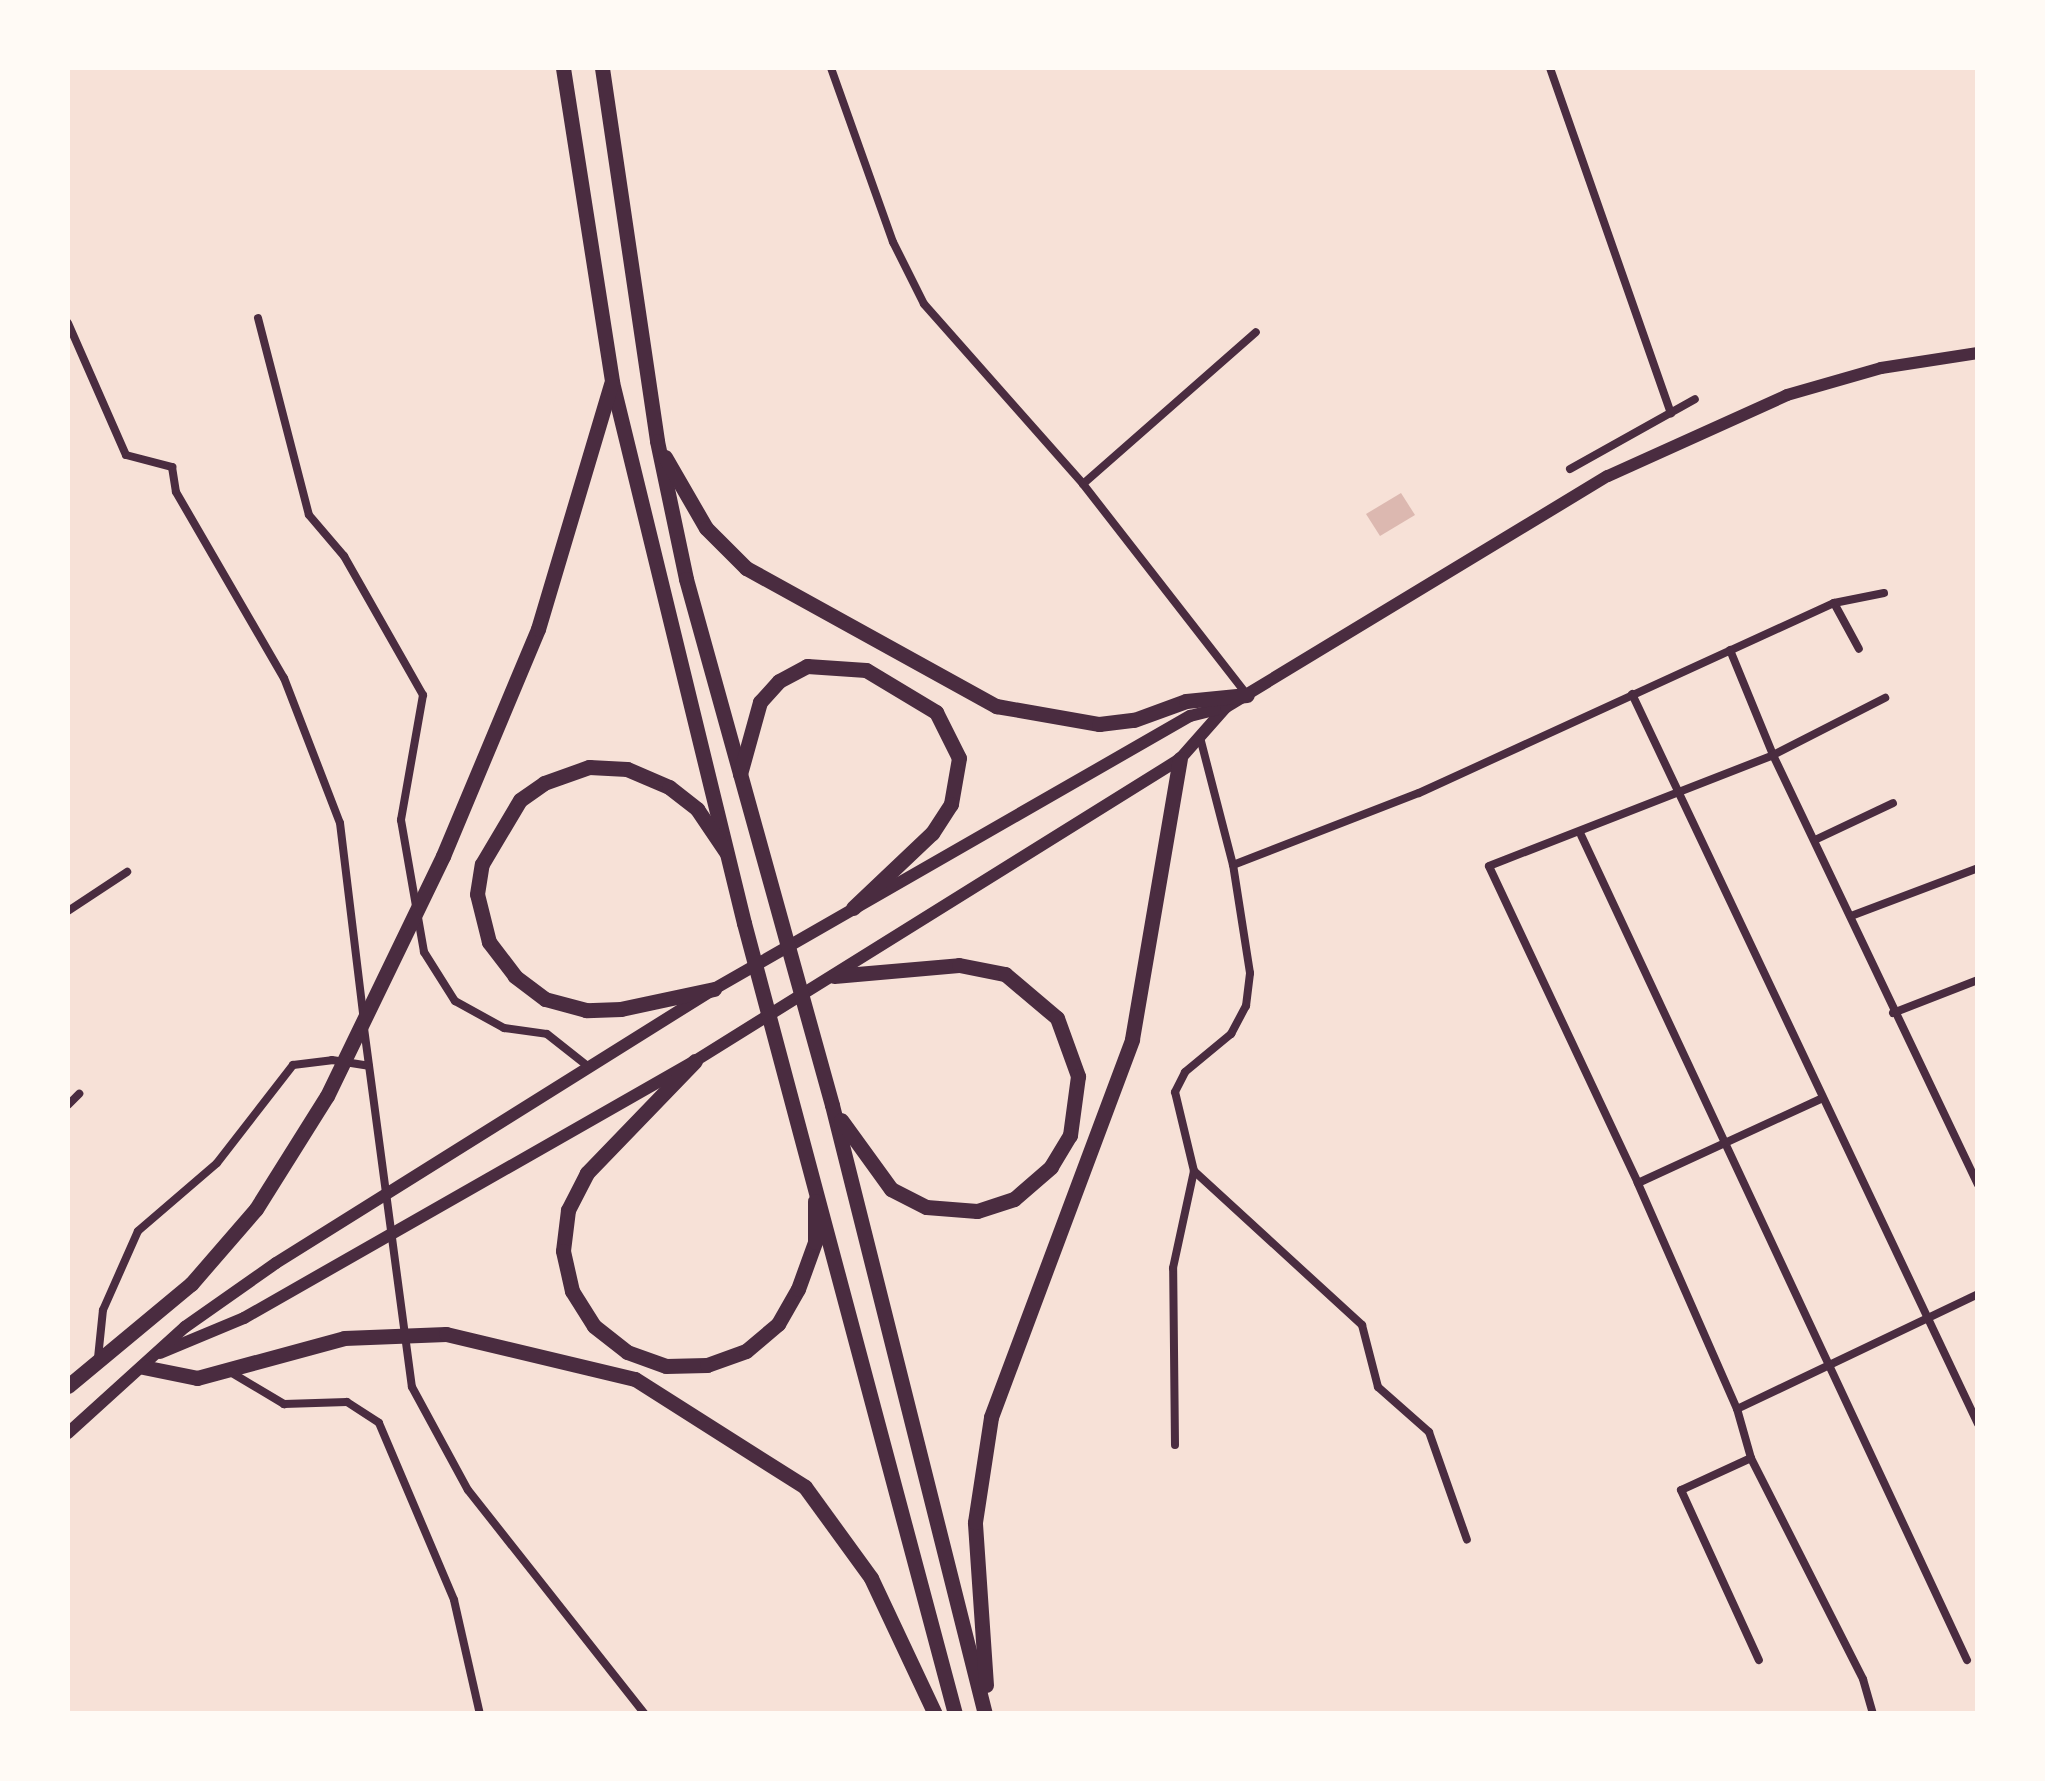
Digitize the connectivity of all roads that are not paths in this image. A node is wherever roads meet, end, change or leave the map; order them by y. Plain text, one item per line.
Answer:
1 (563, 68) edge
2 (602, 68) edge
3 (830, 68) edge
4 (1550, 68) edge
5 (258, 318) dead end
6 (68, 323) edge
7 (1256, 332) dead end
8 (1978, 353) edge
9 (612, 382) junction
10 (1696, 399) dead end
11 (1671, 413) junction
12 (657, 441) junction
13 (1570, 469) dead end
14 (1083, 484) junction
15 (1884, 593) dead end
16 (1834, 603) junction
17 (1859, 649) dead end
18 (1730, 650) junction
19 (1632, 694) junction
20 (1246, 695) junction
21 (1885, 698) dead end
22 (1226, 707) junction
23 (1201, 741) junction
24 (1773, 755) junction
25 (1180, 759) junction
26 (740, 778) junction
27 (1676, 790) junction
28 (1893, 803) dead end
29 (1581, 835) junction
30 (1817, 839) junction
31 (732, 861) junction
32 (1233, 864) junction
33 (1978, 868) edge
34 (127, 872) dead end
35 (853, 908) junction
36 (68, 910) edge
37 (1851, 916) junction
38 (834, 976) junction
39 (1978, 980) edge
40 (714, 988) junction
41 (1893, 1013) junction
42 (696, 1061) junction
43 (369, 1066) junction
44 (589, 1067) junction
45 (80, 1094) dead end
46 (1821, 1099) junction
47 (68, 1105) edge
48 (832, 1105) junction
49 (1724, 1141) junction
50 (1194, 1170) junction
51 (814, 1177) junction
52 (1638, 1183) junction
53 (1978, 1185) edge
54 (1978, 1294) edge
55 (1928, 1317) junction
56 (158, 1354) junction
57 (97, 1361) junction
58 (142, 1367) junction
59 (1830, 1370) junction
60 (232, 1373) junction
61 (68, 1386) edge
62 (1974, 1406) edge
63 (1737, 1409) junction
64 (1978, 1424) edge
65 (68, 1433) edge
66 (1175, 1446) dead end
67 (1752, 1458) junction
68 (1467, 1540) dead end
69 (1759, 1660) dead end
70 (1967, 1660) dead end
71 (480, 1714) edge
72 (645, 1714) edge
73 (935, 1714) edge
74 (954, 1714) edge
75 (987, 1714) edge
76 (1873, 1714) edge

1 - 9 highway
2 - 12 highway
3 - 14 street
4 - 11 street
5 - 44 street
6 - 43 street
7 - 14 street
8 - 20 main road
9 - 31 highway
9 - 57 highway
10 - 11 street
11 - 13 street
12 - 20 highway
12 - 26 highway
14 - 20 street
15 - 16 street
16 - 17 street
16 - 18 street
18 - 19 street
18 - 24 street
19 - 27 street
19 - 32 street
20 - 22 main road
21 - 24 street
22 - 23 main road
22 - 35 main road
23 - 25 main road
23 - 32 street
24 - 27 street
24 - 30 street
25 - 38 main road
25 - 75 highway
26 - 35 highway
26 - 48 highway
27 - 29 street
27 - 46 street
28 - 30 street
29 - 49 street
29 - 52 street
30 - 37 street
31 - 40 highway
31 - 51 highway
32 - 50 street
33 - 37 street
34 - 36 street
35 - 40 main road
37 - 41 street
38 - 42 main road
38 - 48 highway
39 - 41 street
40 - 44 main road
41 - 53 street
42 - 51 highway
42 - 56 main road
43 - 57 street
43 - 72 street
44 - 56 main road
45 - 47 street
46 - 49 street
46 - 55 street
48 - 75 highway
49 - 52 street
49 - 59 street
50 - 66 street
50 - 68 street
51 - 74 highway
52 - 63 street
54 - 55 street
55 - 59 street
55 - 62 street
56 - 58 main road
57 - 61 highway
58 - 60 highway
58 - 65 main road
59 - 63 street
59 - 70 street
60 - 71 street
60 - 73 highway
62 - 64 street
63 - 67 street
67 - 69 street
67 - 76 street

